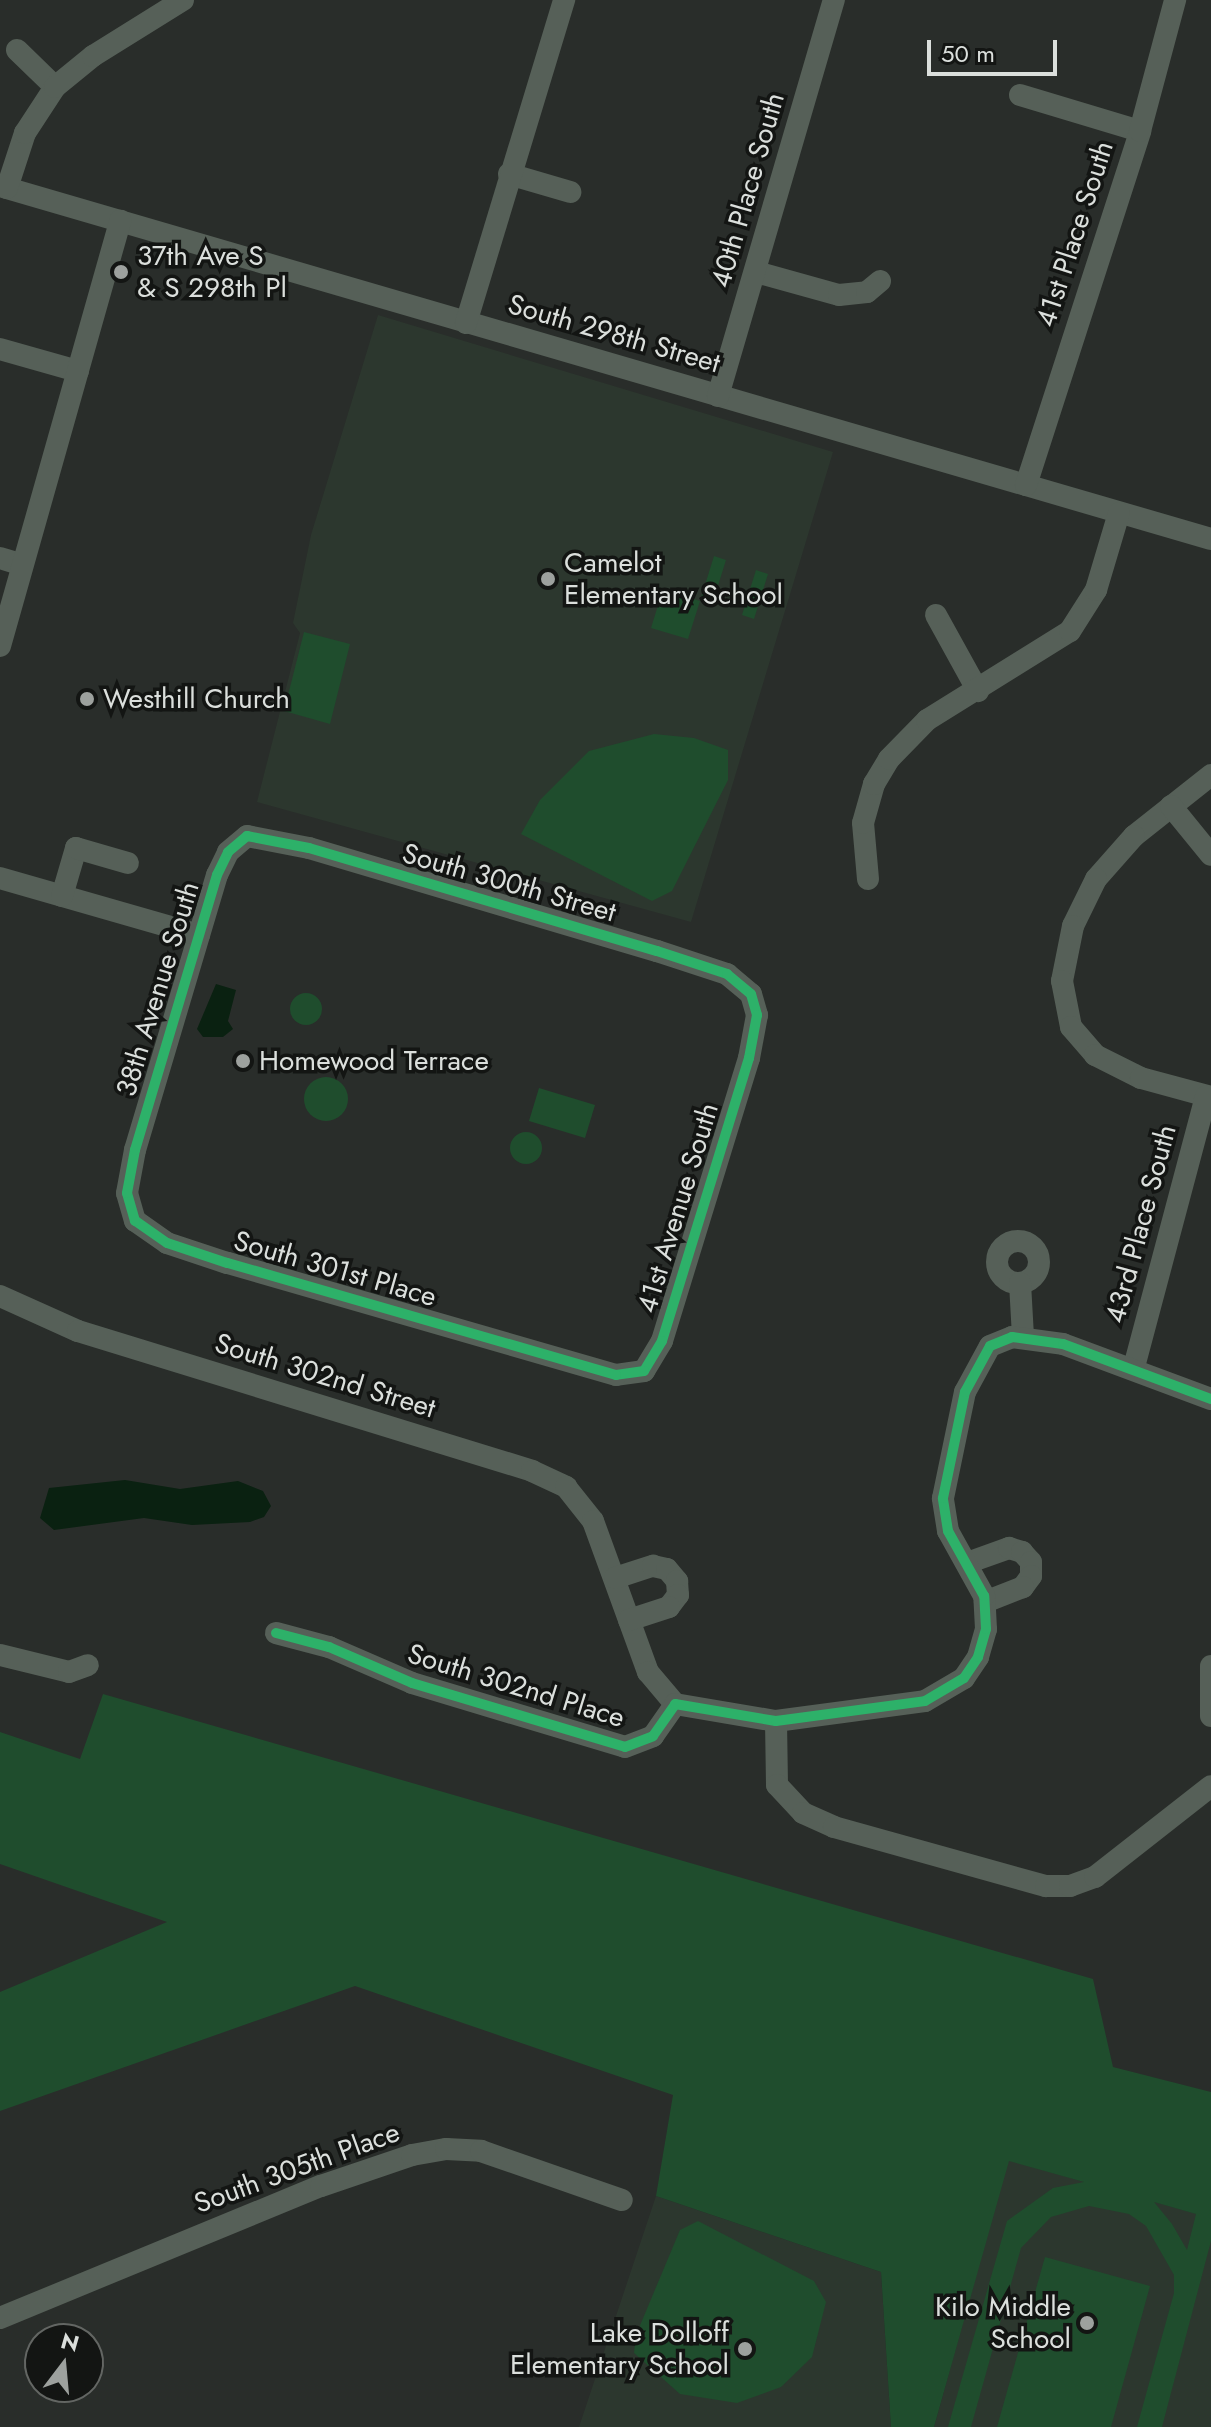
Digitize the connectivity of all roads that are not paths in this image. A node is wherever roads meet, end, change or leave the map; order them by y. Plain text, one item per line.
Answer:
1 (183, 0) edge
2 (564, 0) edge
3 (834, 0) edge
4 (1175, 0) edge
5 (17, 50) dead end
6 (55, 87) junction
7 (1020, 95) dead end
8 (1140, 131) junction
9 (509, 174) junction
10 (3, 187) edge
11 (570, 192) dead end
12 (120, 221) junction
13 (756, 272) junction
14 (880, 281) dead end
15 (466, 323) junction
16 (0, 349) edge
17 (78, 371) junction
18 (718, 396) junction
19 (1026, 485) junction
20 (1119, 513) junction
21 (1211, 539) edge
22 (10, 561) edge
23 (936, 615) dead end
24 (0, 646) edge
25 (978, 691) junction
26 (1211, 775) edge
27 (1171, 806) junction
28 (234, 845) joint
29 (1211, 855) edge
30 (128, 863) dead end
31 (0, 878) edge
32 (868, 879) dead end
33 (62, 896) junction
34 (199, 935) junction
35 (757, 1007) joint
36 (1209, 1096) edge
37 (135, 1150) joint
38 (1020, 1283) dead end
39 (0, 1296) edge
40 (1023, 1337) junction
41 (1134, 1367) junction
42 (598, 1369) joint
43 (1211, 1399) edge
44 (967, 1563) junction
45 (615, 1578) junction
46 (985, 1602) junction
47 (629, 1620) junction
48 (276, 1633) dead end
49 (0, 1655) edge
50 (88, 1665) dead end
51 (1211, 1666) edge
52 (675, 1704) junction
53 (1211, 1716) edge
54 (776, 1721) junction
55 (1211, 1786) edge
56 (622, 2200) dead end
57 (0, 2318) edge

1 - 6 street
2 - 9 street
3 - 13 street, 40th Place South
4 - 8 street, 41st Place South
5 - 6 street
6 - 10 street
7 - 8 street
8 - 19 street, 41st Place South
9 - 11 street
9 - 15 street
10 - 12 street, South 298th Street
12 - 15 street, South 298th Street
12 - 17 street
13 - 14 street
13 - 18 street, 40th Place South
15 - 18 street, South 298th Street
16 - 17 street
17 - 22 street
18 - 19 street, South 298th Street
19 - 20 street, South 298th Street
20 - 21 street, South 298th Street
20 - 25 street
22 - 24 street
23 - 25 street
25 - 32 street
26 - 27 street
27 - 29 street
27 - 36 street
28 - 34 street, 38th Avenue South
28 - 35 street, South 300th Street
30 - 33 street
31 - 33 street
33 - 34 street
34 - 37 street, 38th Avenue South
35 - 42 street, 41st Avenue South
36 - 41 street, 43rd Place South
37 - 42 street, South 301st Place
38 - 40 street
39 - 45 street, South 302nd Street
40 - 41 street
40 - 44 street
41 - 43 street
44 - 46 street
44 - 46 street
45 - 47 street
45 - 47 street
46 - 54 street
47 - 52 street
48 - 52 street, South 302nd Place
49 - 50 street
51 - 53 street
52 - 54 street
54 - 55 street
56 - 57 street, South 305th Place

